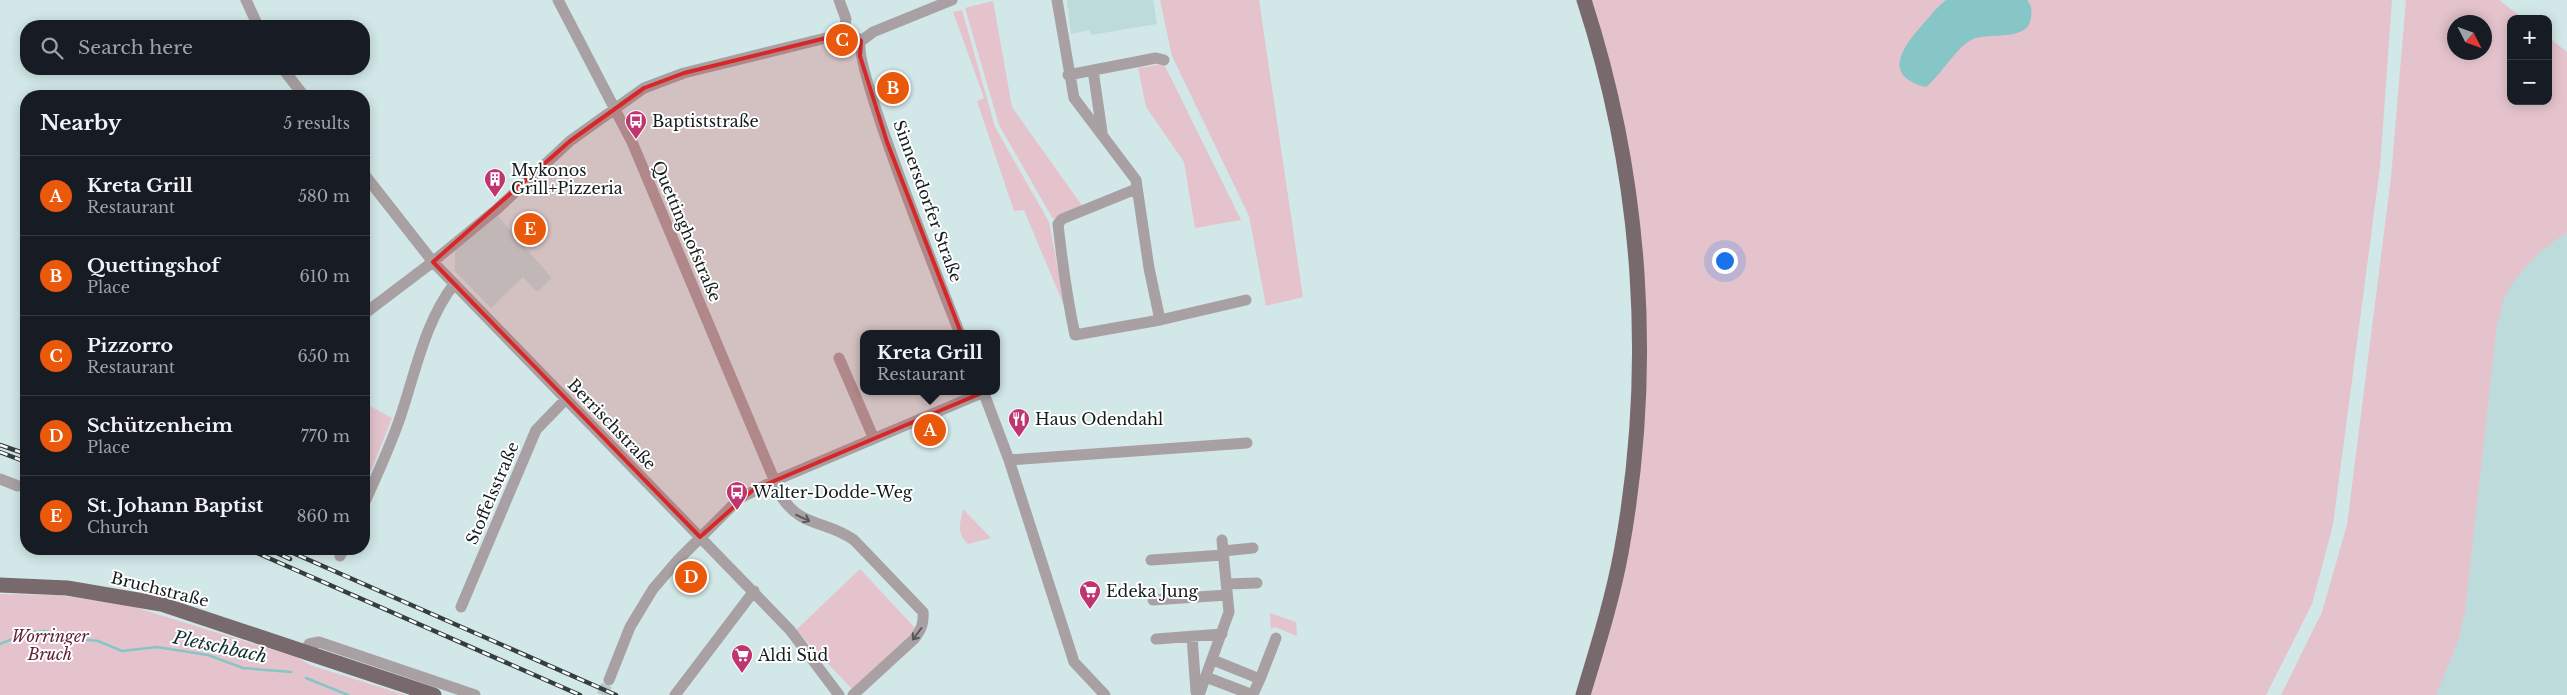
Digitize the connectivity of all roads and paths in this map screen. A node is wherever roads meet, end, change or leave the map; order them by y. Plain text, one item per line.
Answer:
1 (246, 0) edge
2 (558, 0) edge
3 (839, 0) edge
4 (1057, 0) edge
5 (1584, 0) edge
6 (947, 1) edge
7 (255, 20) edge
8 (844, 29) junction
9 (861, 41) junction
10 (1164, 60) dead end
11 (1093, 70) junction
12 (288, 75) edge
13 (1068, 75) junction
14 (300, 90) edge
15 (615, 107) junction
16 (1102, 132) junction
17 (370, 182) edge
18 (1136, 189) junction
19 (433, 262) junction
20 (454, 284) junction
21 (1246, 300) dead end
22 (370, 309) edge
23 (1160, 320) junction
24 (958, 330) edge
25 (839, 358) dead end
26 (977, 395) edge
27 (985, 395) edge
28 (566, 399) junction
29 (874, 439) junction
30 (1248, 443) dead end
31 (1009, 460) junction
32 (0, 479) edge
33 (774, 480) junction
34 (18, 486) dead end
35 (370, 490) edge
36 (700, 537) junction
37 (1253, 548) dead end
38 (1223, 549) junction
39 (1151, 560) dead end
40 (1257, 583) dead end
41 (0, 585) edge
42 (1227, 590) junction
43 (754, 591) junction
44 (1153, 600) dead end
45 (461, 607) dead end
46 (1222, 634) junction
47 (1192, 636) junction
48 (1276, 638) dead end
49 (1156, 639) dead end
50 (306, 652) junction
51 (1213, 660) junction
52 (1206, 677) junction
53 (1260, 678) junction
54 (609, 680) tunnel mouth
55 (434, 695) edge
56 (475, 695) edge
57 (675, 695) edge
58 (839, 695) edge
59 (853, 695) edge
60 (1105, 695) edge
61 (1199, 695) edge
62 (1583, 695) edge

1 - 7 street
2 - 15 street, Quettinghofstraße
3 - 8 street
4 - 13 street
5 - 62 main road
6 - 9 street
8 - 9 street
8 - 15 street
9 - 24 street, Sinnersdorfer Straße
10 - 11 street
11 - 13 street
11 - 16 street
12 - 14 street
13 - 16 street
15 - 19 street
15 - 33 street, Quettinghofstraße
16 - 18 street
17 - 19 street, Berrischstraße
18 - 23 street
18 - 23 street
19 - 20 street, Berrischstraße
19 - 22 street
20 - 28 street, Berrischstraße
20 - 35 street
21 - 23 street
25 - 29 street
26 - 29 street
27 - 31 street
28 - 36 street, Berrischstraße
28 - 45 street, Stoffelsstraße
29 - 33 street
30 - 31 street
31 - 60 street
32 - 34 street
33 - 36 street
33 -> 59 street, Quettinghofstraße
36 - 43 street, Berrischstraße
36 - 54 street
37 - 38 street
38 - 39 street
38 - 42 street
40 - 42 street
41 - 50 main road, Bruchstraße
42 - 44 street
42 - 46 street
43 - 57 street
43 - 58 street, Berrischstraße
46 - 47 street
46 - 51 street
47 - 49 street
47 - 61 street
48 - 53 street
50 - 55 main road, Bruchstraße
50 - 56 street
51 - 52 street
51 - 53 street
52 - 53 street
52 - 61 street

